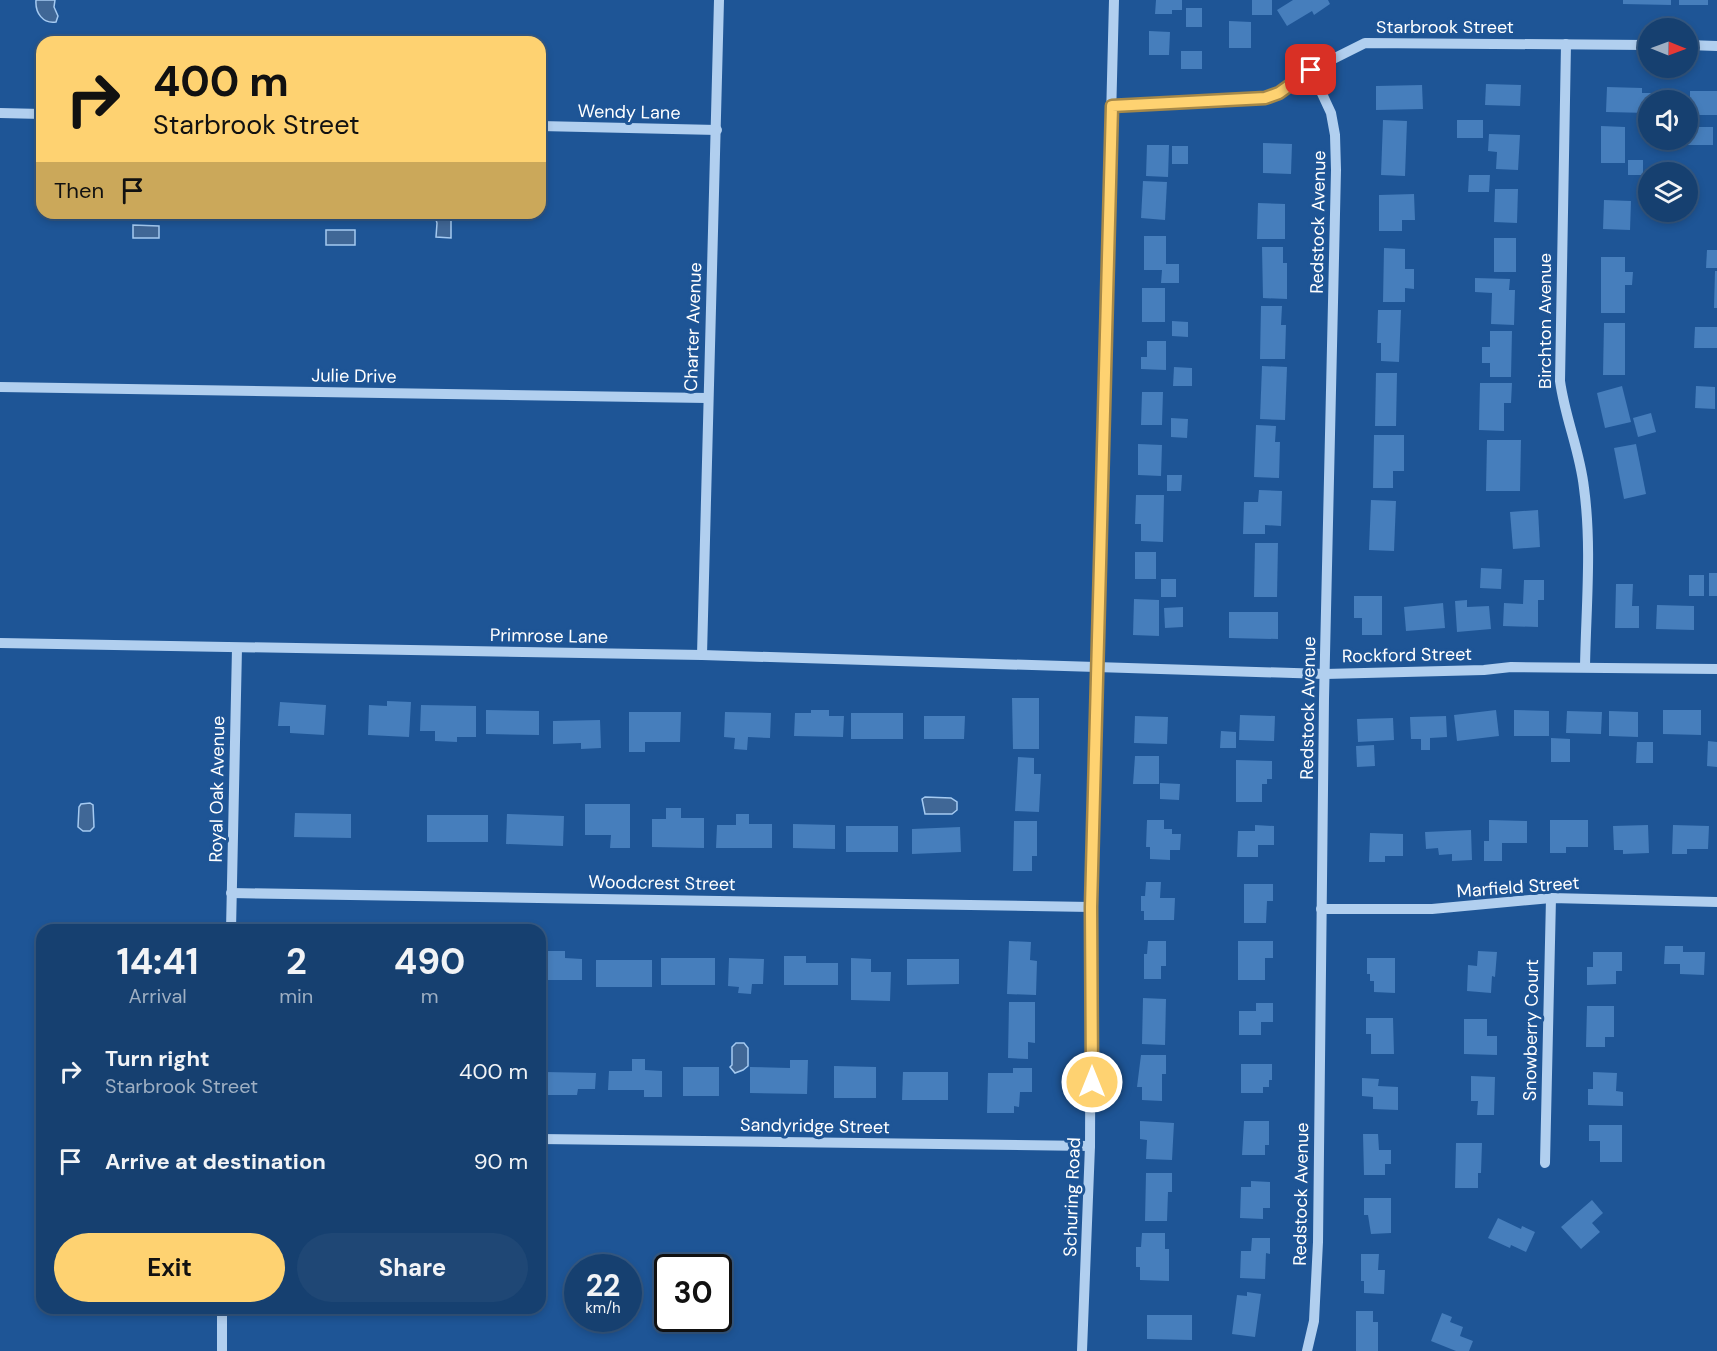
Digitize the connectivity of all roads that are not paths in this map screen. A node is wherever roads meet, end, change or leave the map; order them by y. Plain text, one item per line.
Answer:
1 (719, 0) edge
2 (1114, 0) edge
3 (1566, 44) junction
4 (1638, 45) edge
5 (1698, 45) edge
6 (1717, 46) edge
7 (1311, 70) junction
8 (1112, 106) junction
9 (0, 113) edge
10 (36, 114) edge
11 (546, 126) edge
12 (717, 130) junction
13 (0, 387) edge
14 (707, 398) junction
15 (0, 643) edge
16 (237, 648) junction
17 (702, 655) junction
18 (1097, 665) junction
19 (1585, 667) junction
20 (1717, 669) edge
21 (1325, 674) junction
22 (231, 893) junction
23 (1551, 898) junction
24 (1717, 902) edge
25 (1091, 907) junction
26 (1321, 909) junction
27 (231, 924) edge
28 (546, 1139) edge
29 (1090, 1146) junction
30 (1545, 1163) dead end
31 (222, 1314) edge
32 (222, 1351) edge
33 (1082, 1351) edge
34 (1307, 1351) edge

1 - 12 street, Charter Avenue
2 - 8 street, Schuring Road
3 - 4 street, Starbrook Street
3 - 7 street, Starbrook Street
3 - 19 street, Birchton Avenue
5 - 6 street
7 - 8 street, Starbrook Street
7 - 21 street, Redstock Avenue
8 - 18 street, Schuring Road
9 - 10 street
11 - 12 street, Wendy Lane
12 - 14 street, Charter Avenue
13 - 14 street, Julie Drive
14 - 17 street, Charter Avenue
15 - 16 street, Primrose Lane
16 - 17 street, Primrose Lane
16 - 22 street, Royal Oak Avenue
17 - 18 street, Primrose Lane
18 - 21 street, Rockford Street
18 - 25 street, Schuring Road
19 - 20 street, Rockford Street
19 - 21 street, Rockford Street
21 - 26 street, Redstock Avenue
22 - 25 street, Woodcrest Street
22 - 27 street, Royal Oak Avenue
23 - 24 street, Marfield Street
23 - 26 street, Marfield Street
23 - 30 street, Snowberry Court
25 - 29 street, Schuring Road
26 - 34 street, Redstock Avenue
28 - 29 street, Sandyridge Street
29 - 33 street, Schuring Road
31 - 32 street

